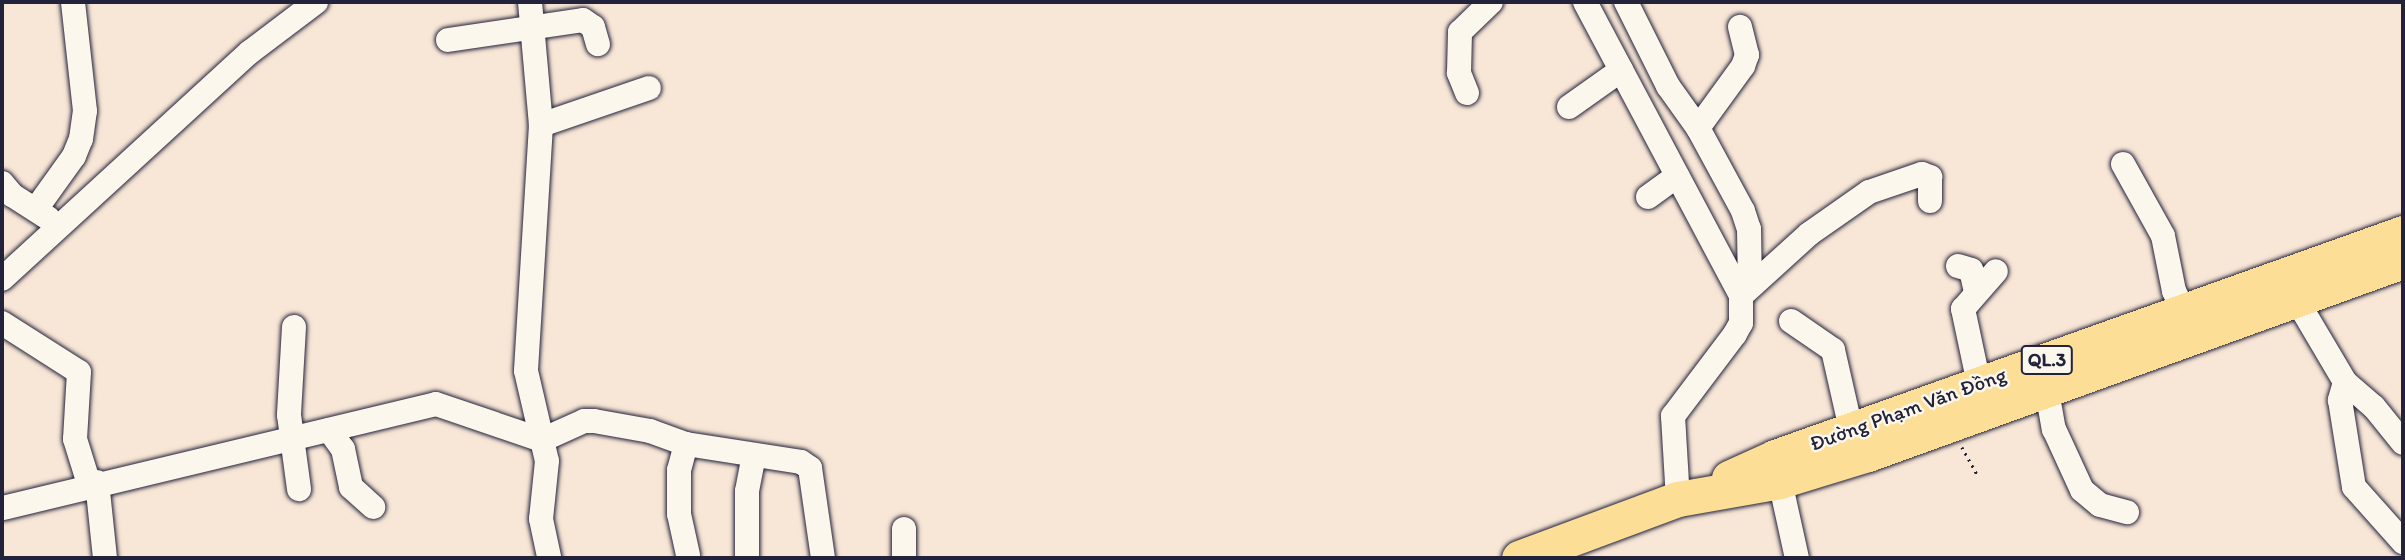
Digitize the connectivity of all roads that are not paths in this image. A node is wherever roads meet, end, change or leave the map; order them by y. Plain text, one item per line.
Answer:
1 (74, 2) edge
2 (316, 2) edge
3 (530, 2) edge
4 (1585, 2) edge
5 (1626, 2) edge
6 (1484, 4) edge
7 (533, 27) junction
8 (1740, 27) dead end
9 (448, 40) dead end
10 (598, 44) dead end
11 (1621, 70) junction
12 (649, 88) dead end
13 (1467, 93) dead end
14 (1569, 107) dead end
15 (541, 125) junction
16 (1698, 128) junction
17 (2123, 164) dead end
18 (1677, 176) junction
19 (2, 183) edge
20 (1648, 197) dead end
21 (1930, 201) dead end
22 (36, 209) junction
23 (58, 226) junction
24 (2403, 233) edge
25 (2403, 261) edge
26 (1958, 266) dead end
27 (1996, 271) dead end
28 (2, 279) edge
29 (1746, 292) junction
30 (1976, 292) junction
31 (2296, 299) junction
32 (1791, 321) dead end
33 (2, 323) edge
34 (2191, 324) junction
35 (295, 327) dead end
36 (2345, 382) junction
37 (1979, 384) junction
38 (2047, 391) junction
39 (1851, 429) junction
40 (329, 430) junction
41 (294, 437) junction
42 (542, 440) junction
43 (2403, 443) edge
44 (686, 444) junction
45 (754, 456) junction
46 (1780, 481) junction
47 (93, 483) junction
48 (299, 489) dead end
49 (1686, 497) junction
50 (373, 507) dead end
51 (3, 508) edge
52 (2127, 512) dead end
53 (904, 529) dead end
54 (2403, 542) edge
55 (688, 555) dead end
56 (105, 558) edge
57 (549, 558) edge
58 (747, 558) edge
59 (823, 558) edge
60 (904, 558) edge
61 (1519, 558) edge
62 (1797, 558) edge

1 - 22 street
2 - 23 street
3 - 7 street
4 - 11 street
5 - 16 street
6 - 13 street
7 - 9 street
7 - 10 street
7 - 15 street
8 - 16 street
11 - 14 street
11 - 18 street
12 - 15 street
15 - 42 street
16 - 29 street
17 - 34 street
18 - 20 street
18 - 29 street
19 - 22 street
21 - 29 street
22 - 23 street
23 - 28 street
24 - 34 highway, Đường Phạm Văn Đồng / QL.3
25 - 31 highway, Đường Phạm Văn Đồng / QL.3
26 - 30 street
27 - 30 street
29 - 49 street
30 - 37 street
31 - 34 highway, Đường Phạm Văn Đồng / QL.3
31 - 36 street
32 - 39 street
33 - 47 street
34 - 37 highway, Đường Phạm Văn Đồng / QL.3
34 - 38 highway, Đường Phạm Văn Đồng / QL.3
35 - 41 street
36 - 43 street
36 - 54 street
37 - 39 highway, Đường Phạm Văn Đồng / QL.3
38 - 46 highway, Đường Phạm Văn Đồng / QL.3
38 - 52 street
39 - 49 highway, Đường Phạm Văn Đồng / QL.3
40 - 41 street
40 - 42 street
40 - 50 street
41 - 47 street
41 - 48 street
42 - 44 street
42 - 57 street
44 - 45 street
44 - 55 street
45 - 58 street
45 - 59 street
46 - 49 highway, Đường Phạm Văn Đồng / QL.3
46 - 62 street
47 - 51 street
47 - 56 street
49 - 61 highway, Đường Phạm Văn Đồng / QL.3
53 - 60 street

